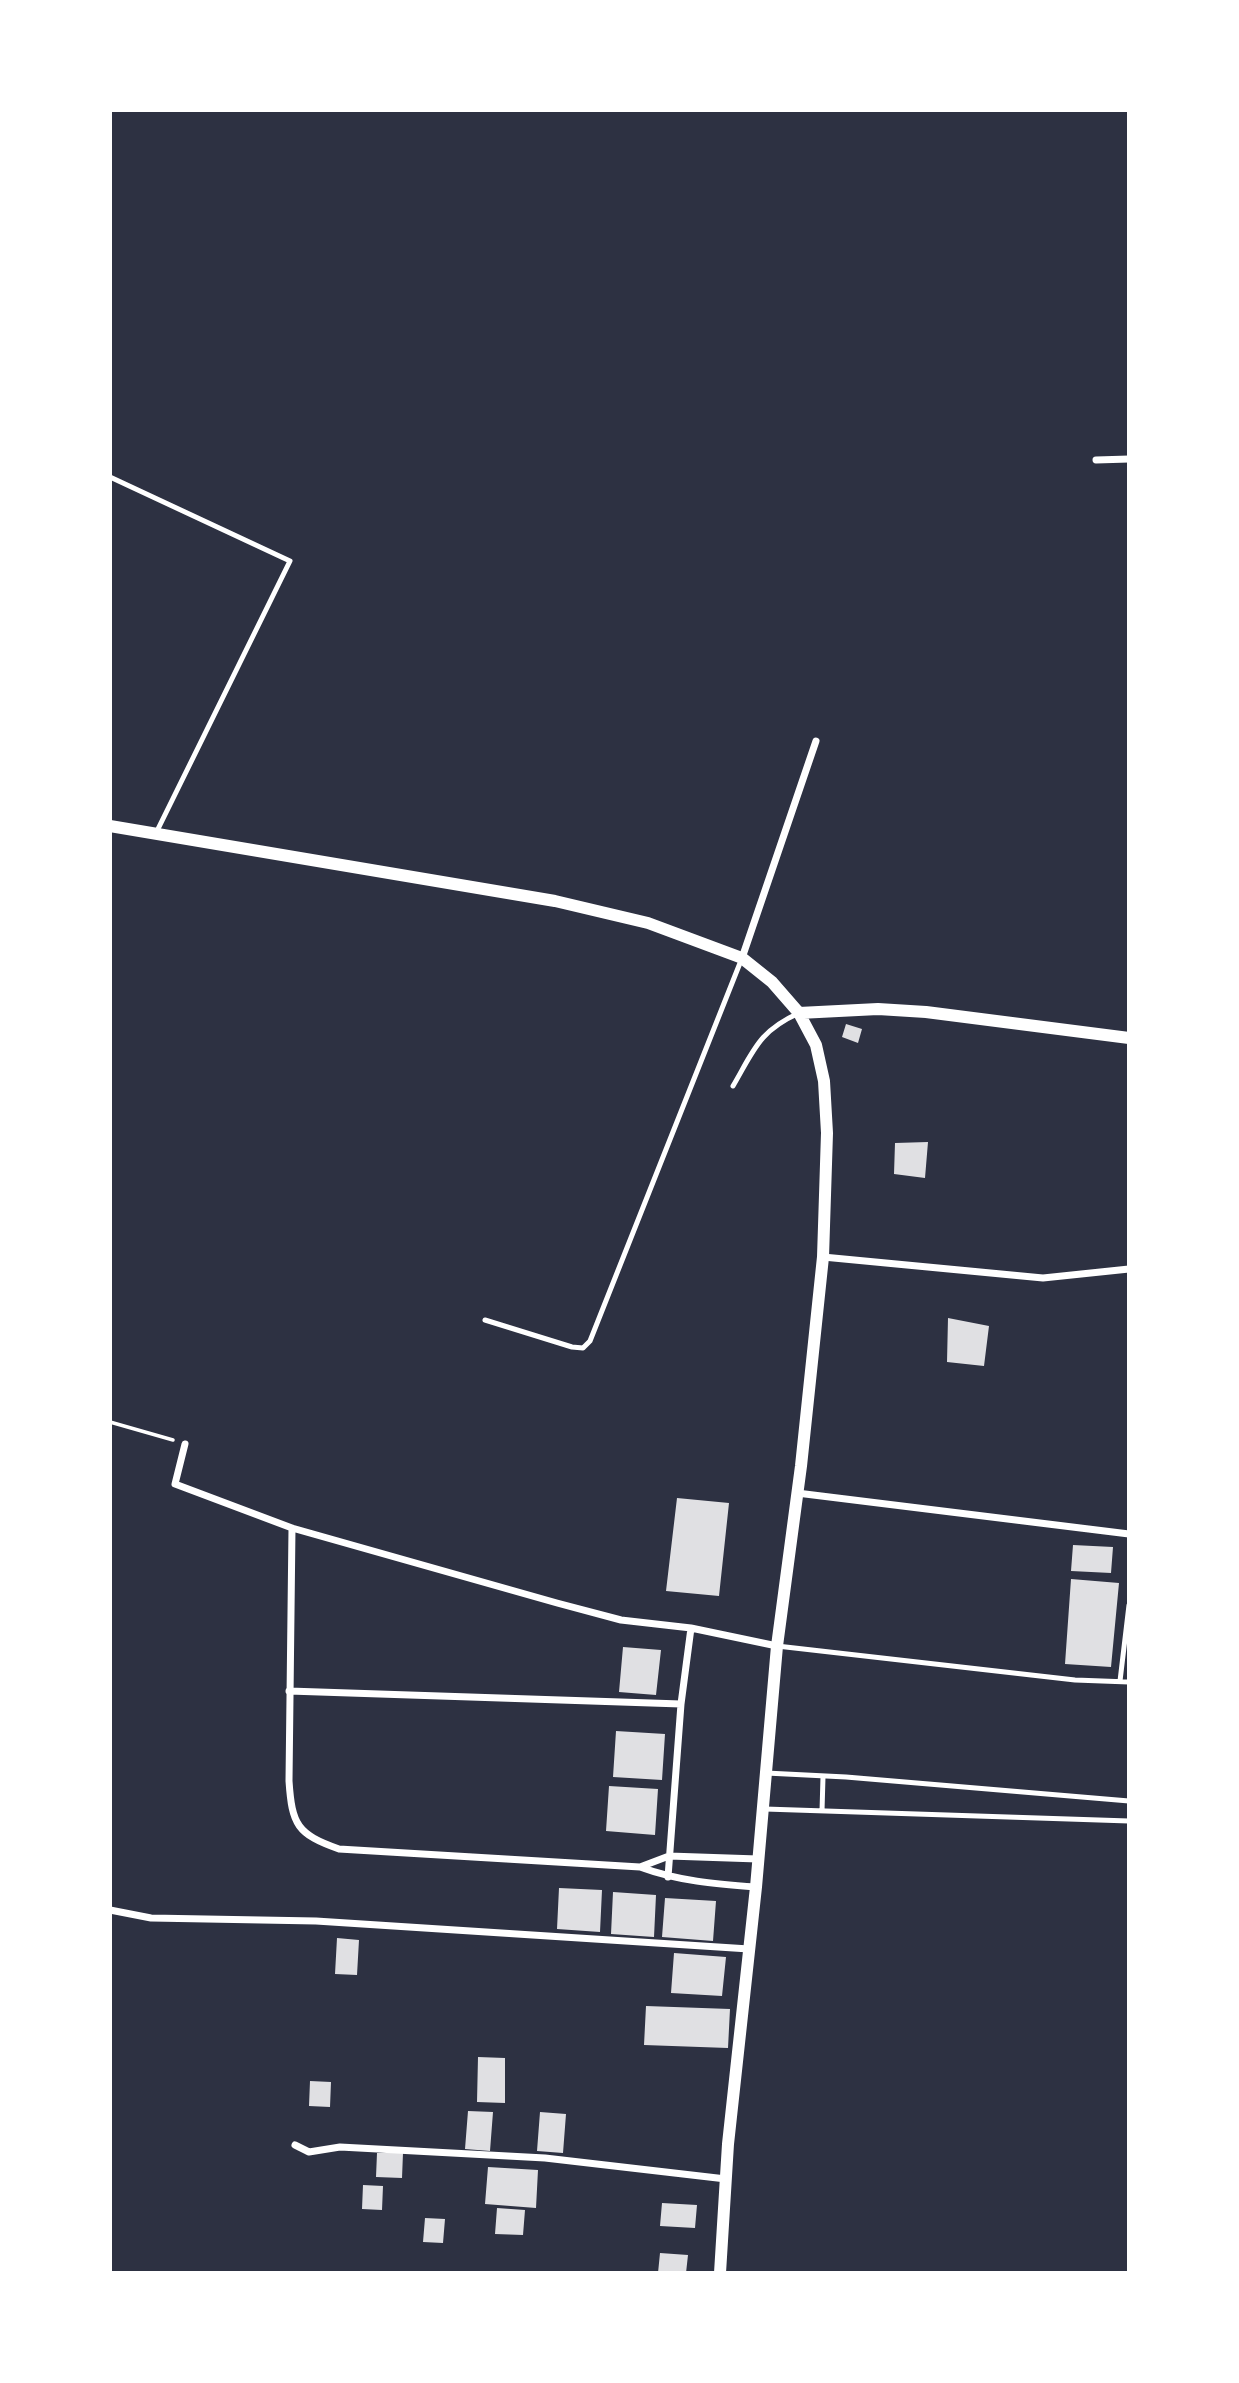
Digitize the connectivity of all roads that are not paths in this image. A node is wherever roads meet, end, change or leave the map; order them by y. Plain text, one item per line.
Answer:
1 (1129, 459) edge
2 (1096, 460) dead end
3 (110, 477) edge
4 (816, 741) dead end
5 (110, 825) edge
6 (156, 833) junction
7 (742, 958) junction
8 (799, 1013) junction
9 (1129, 1038) edge
10 (733, 1086) dead end
11 (823, 1256) junction
12 (1129, 1269) edge
13 (485, 1320) dead end
14 (186, 1444) road end
15 (797, 1493) junction
16 (292, 1528) junction
17 (1129, 1534) edge
18 (1129, 1605) edge
19 (691, 1628) junction
20 (777, 1646) junction
21 (1120, 1681) junction
22 (1129, 1682) edge
23 (289, 1691) junction
24 (681, 1704) junction
25 (766, 1773) junction
26 (823, 1777) junction
27 (1129, 1801) edge
28 (763, 1808) junction
29 (822, 1811) junction
30 (1129, 1821) edge
31 (669, 1856) junction
32 (758, 1859) junction
33 (640, 1867) junction
34 (668, 1877) junction
35 (755, 1887) junction
36 (110, 1910) edge
37 (749, 1950) junction
38 (295, 2145) dead end
39 (726, 2179) junction
40 (720, 2273) edge

1 - 2 street
3 - 6 lane
4 - 7 street
5 - 6 street
6 - 7 street
7 - 8 street
7 - 13 lane
8 - 9 street
8 - 10 lane
8 - 11 street
11 - 12 street
11 - 15 street
14 - 16 street
15 - 17 street
15 - 20 street
16 - 19 street
16 - 23 street
18 - 21 lane
19 - 20 street
19 - 24 street
20 - 21 lane
20 - 25 street
21 - 22 lane
23 - 24 street
23 - 33 street
24 - 31 street
25 - 26 lane
25 - 28 street
26 - 27 lane
26 - 29 lane
28 - 29 lane
28 - 32 street
29 - 30 lane
31 - 32 street
31 - 33 street
31 - 34 street
32 - 35 street
33 - 34 street
34 - 35 street
35 - 37 street
36 - 37 street
37 - 39 street
38 - 39 street
39 - 40 street

